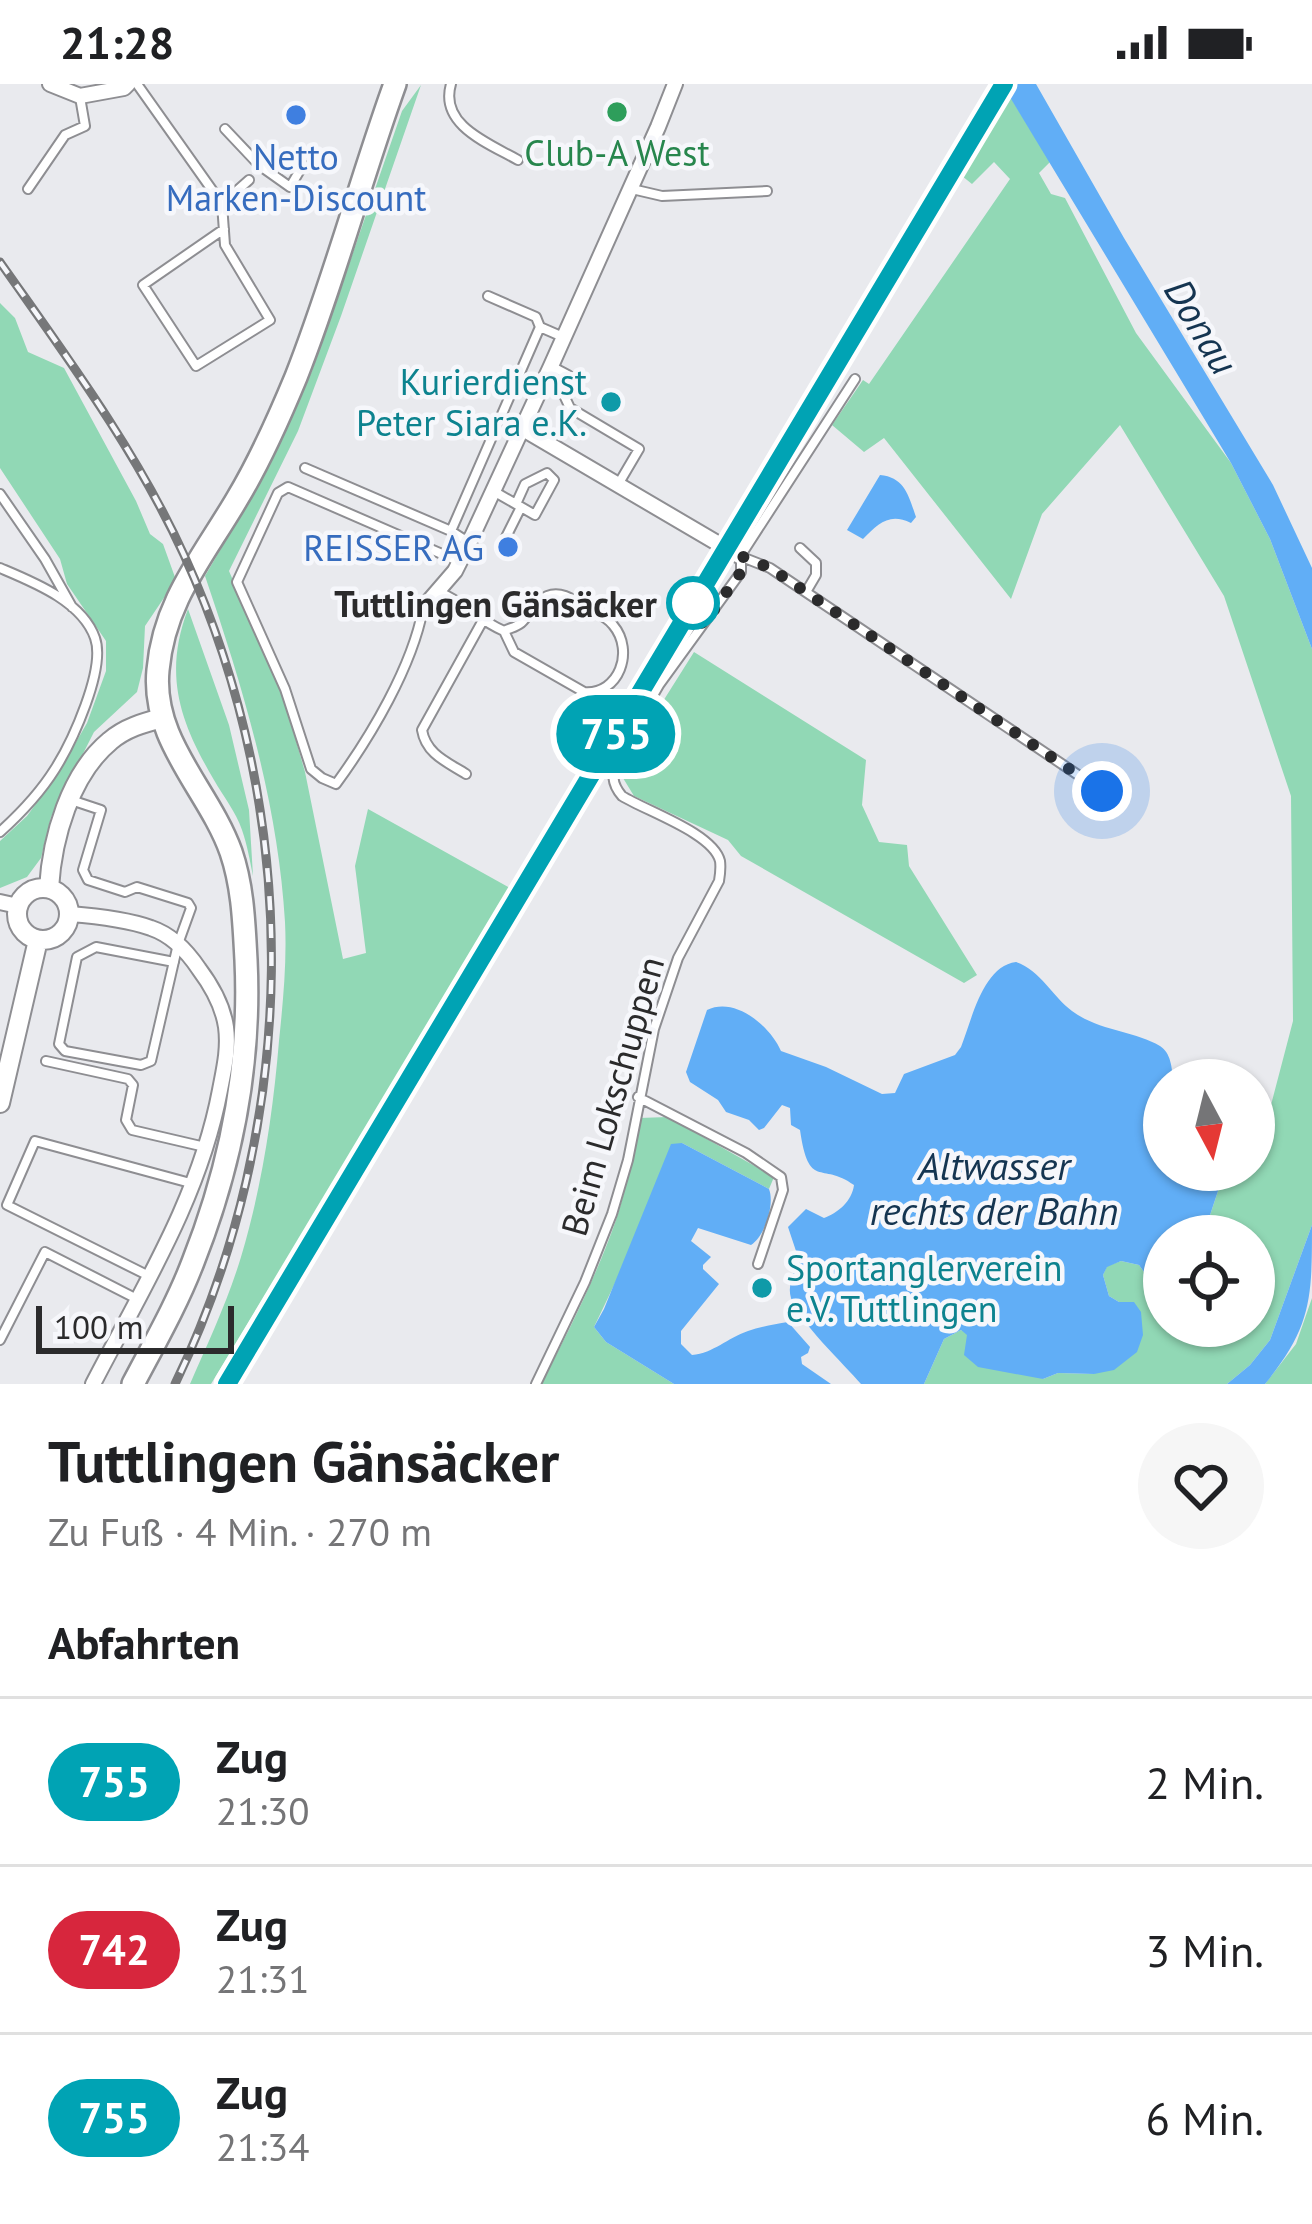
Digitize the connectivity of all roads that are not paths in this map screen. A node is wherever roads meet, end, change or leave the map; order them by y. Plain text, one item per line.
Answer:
1 (50, 84) edge
2 (128, 84) edge
3 (137, 84) edge
4 (395, 84) edge
5 (451, 84) edge
6 (674, 84) edge
7 (80, 96) junction
8 (225, 129) dead end
9 (518, 160) dead end
10 (303, 165) dead end
11 (249, 180) dead end
12 (28, 189) dead end
13 (631, 189) junction
14 (767, 191) dead end
15 (222, 205) junction
16 (224, 230) junction
17 (488, 296) dead end
18 (540, 327) junction
19 (564, 338) junction
20 (551, 366) junction
21 (855, 380) dead end
22 (523, 429) junction
23 (305, 469) dead end
24 (618, 484) junction
25 (494, 491) junction
26 (0, 494) edge
27 (519, 506) junction
28 (451, 531) junction
29 (506, 537) dead end
30 (469, 543) junction
31 (800, 548) dead end
32 (741, 556) junction
33 (459, 562) junction
34 (0, 568) edge
35 (438, 591) junction
36 (806, 592) junction
37 (72, 608) junction
38 (423, 608) joint
39 (482, 622) junction
40 (504, 632) junction
41 (162, 718) junction
42 (466, 774) dead end
43 (1102, 791) dead end
44 (70, 800) junction
45 (0, 832) edge
46 (49, 888) junction
47 (9, 904) edge
48 (70, 914) junction
49 (38, 940) junction
50 (178, 944) junction
51 (174, 962) junction
52 (46, 1061) dead end
53 (638, 1097) junction
54 (0, 1103) edge
55 (206, 1148) junction
56 (194, 1184) junction
57 (758, 1264) dead end
58 (149, 1276) junction
59 (137, 1299) junction
60 (0, 1340) edge
61 (93, 1384) edge
62 (133, 1384) edge
63 (536, 1384) edge

1 - 7 street
2 - 7 street
3 - 15 lane
4 - 41 main road
5 - 9 lane
6 - 13 street
7 - 12 lane
8 - 10 lane
11 - 15 lane
13 - 14 lane
13 - 19 street
15 - 16 lane
16 - 16 lane
17 - 18 lane
18 - 19 lane
18 - 28 lane
19 - 20 street
20 - 22 street
20 - 24 lane
21 - 32 lane
22 - 24 street
22 - 25 street
23 - 28 lane
24 - 32 street
25 - 27 lane
25 - 30 street
26 - 37 lane
27 - 27 lane
27 - 29 lane
28 - 30 lane
30 - 33 street
31 - 36 lane
32 - 36 lane
32 - 53 lane, Beim Lokschuppen
33 - 35 street
33 - 38 lane
34 - 37 lane
35 - 38 street
35 - 39 lane
36 - 43 lane
37 - 45 lane
39 - 40 lane
39 - 42 lane
40 - 40 lane
41 - 44 street
41 - 62 main road
44 - 46 street
44 - 50 lane
46 - 47 street
46 - 48 street
47 - 49 street
48 - 49 street
48 - 50 street
49 - 54 street
50 - 51 lane
50 - 55 street
51 - 51 lane
52 - 55 lane
53 - 57 lane
53 - 63 lane, Beim Lokschuppen
55 - 56 street
56 - 58 street
56 - 58 lane
58 - 59 street
59 - 60 lane
59 - 61 street

